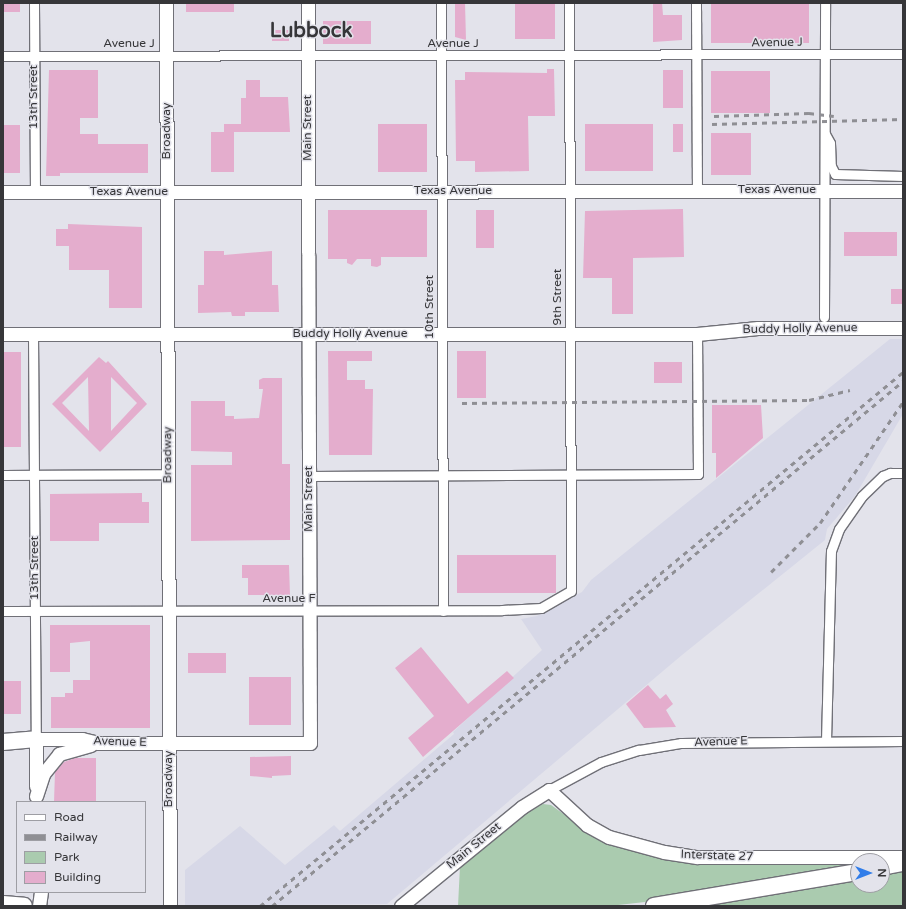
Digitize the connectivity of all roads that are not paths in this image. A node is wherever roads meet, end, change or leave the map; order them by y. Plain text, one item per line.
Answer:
1 (34, 3) edge
2 (166, 3) edge
3 (308, 3) edge
4 (441, 3) edge
5 (569, 3) edge
6 (696, 3) edge
7 (825, 3) edge
8 (825, 54) junction
9 (903, 54) edge
10 (3, 56) edge
11 (34, 56) junction
12 (167, 56) junction
13 (308, 56) junction
14 (441, 56) junction
15 (569, 56) junction
16 (696, 56) junction
17 (824, 132) junction
18 (903, 176) edge
19 (697, 190) junction
20 (824, 190) junction
21 (308, 191) junction
22 (441, 191) junction
23 (570, 191) junction
24 (903, 191) edge
25 (3, 192) edge
26 (35, 192) junction
27 (167, 192) junction
28 (824, 317) dead end
29 (903, 328) edge
30 (3, 334) edge
31 (33, 334) junction
32 (167, 334) junction
33 (308, 334) junction
34 (442, 334) junction
35 (570, 334) junction
36 (697, 334) junction
37 (903, 335) edge
38 (903, 473) edge
39 (34, 474) junction
40 (168, 474) junction
41 (570, 474) junction
42 (3, 475) edge
43 (442, 475) junction
44 (309, 476) junction
45 (571, 591) joint
46 (3, 611) edge
47 (35, 611) junction
48 (168, 611) junction
49 (310, 611) junction
50 (443, 611) junction
51 (3, 739) edge
52 (36, 739) junction
53 (826, 741) junction
54 (903, 741) edge
55 (3, 742) edge
56 (98, 743) junction
57 (169, 743) junction
58 (310, 743) joint
59 (549, 790) junction
60 (36, 799) edge
61 (903, 857) edge
62 (903, 863) edge
63 (890, 865) edge
64 (850, 873) edge
65 (41, 893) edge
66 (3, 904) edge
67 (24, 906) edge
68 (39, 906) edge
69 (170, 906) edge
70 (401, 906) edge
71 (654, 906) edge

1 - 11 street, 13th Street
2 - 12 main road, Broadway
3 - 13 main road, Main Street
4 - 14 street, 10th Street
5 - 15 street, 9th Street
6 - 16 street
7 - 8 street
8 - 9 street, Avenue J
8 - 16 street, Avenue J
8 - 17 street
10 - 11 street, Avenue J
11 - 12 street, Avenue J
11 - 26 street, 13th Street
12 - 13 street, Avenue J
12 - 27 main road, Broadway
13 - 14 street, Avenue J
13 - 21 main road, Main Street
14 - 15 street, Avenue J
14 - 22 street, 10th Street
15 - 16 street, Avenue J
15 - 23 street, 9th Street
16 - 19 street
17 - 18 street
17 - 20 street
19 - 20 main road, Texas Avenue
19 - 23 main road, Texas Avenue
20 - 24 main road, Texas Avenue
20 - 28 street
21 - 22 main road, Texas Avenue
21 - 27 main road, Texas Avenue
21 - 33 main road, Main Street
22 - 23 main road, Texas Avenue
22 - 34 street, 10th Street
23 - 35 street, 9th Street
25 - 26 main road, Texas Avenue
26 - 27 main road, Texas Avenue
27 - 32 main road, Broadway
29 - 36 main road, Buddy Holly Avenue
30 - 31 main road, Buddy Holly Avenue
31 - 32 main road, Buddy Holly Avenue
31 - 39 street, 13th Street
32 - 33 main road, Buddy Holly Avenue
32 - 40 main road, Broadway
33 - 34 main road, Buddy Holly Avenue
33 - 44 main road, Main Street
34 - 35 main road, Buddy Holly Avenue
34 - 43 street, 10th Street
35 - 36 main road, Buddy Holly Avenue
35 - 41 street, 9th Street
36 - 37 main road, Buddy Holly Avenue
36 - 41 street
38 - 53 street
39 - 40 street
39 - 42 street
39 - 47 street, 13th Street
40 - 48 main road, Broadway
41 - 43 street
41 - 45 street, 9th Street
43 - 44 street
43 - 50 street, 10th Street
44 - 49 main road, Main Street
45 - 50 street, Avenue F
46 - 47 street, Avenue F
47 - 48 street, Avenue F
47 - 52 street, 13th Street
48 - 49 street, Avenue F
48 - 57 main road, Broadway
49 - 50 street, Avenue F
49 - 58 main road, Main Street
51 - 52 main road, Avenue E
52 - 55 highway
52 - 56 main road, Avenue E
52 - 60 main road, 13th Street
53 - 54 street, Avenue E
53 - 59 street, Avenue E
56 - 57 main road, Avenue E
56 - 60 main road
57 - 58 main road, Avenue E
57 - 69 main road, Broadway
59 - 61 main road, Interstate 27
59 - 70 main road, Main Street
62 - 63 highway
64 - 71 highway
65 - 68 main road
66 - 67 highway

